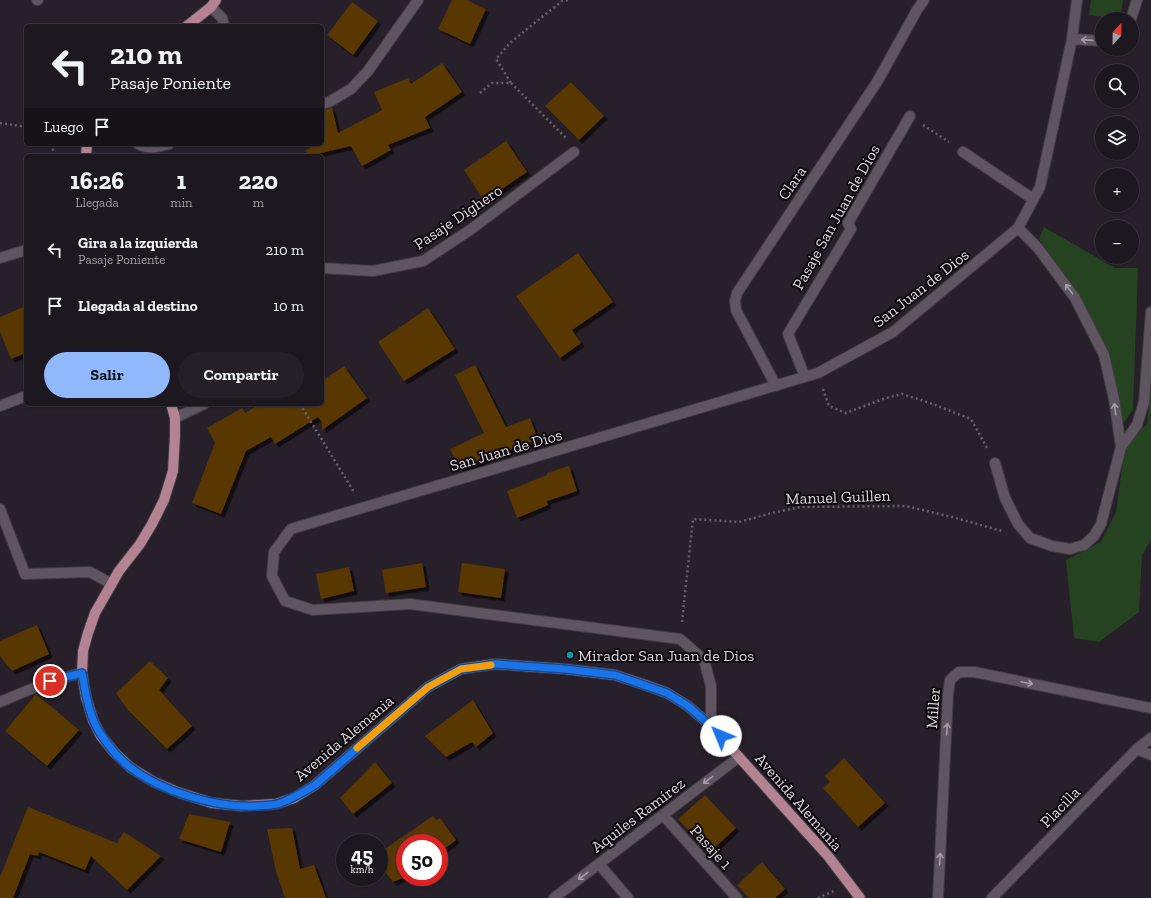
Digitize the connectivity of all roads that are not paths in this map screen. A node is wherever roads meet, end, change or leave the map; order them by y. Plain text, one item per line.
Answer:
1 (418, 0) edge
2 (924, 0) edge
3 (1077, 0) edge
4 (1137, 0) edge
5 (214, 3) edge
6 (1133, 12) edge
7 (189, 24) edge
8 (224, 24) edge
9 (1072, 39) junction
10 (1095, 41) edge
11 (324, 103) edge
12 (910, 116) road end
13 (144, 146) edge
14 (160, 146) edge
15 (574, 152) road end
16 (963, 152) road end
17 (1033, 199) junction
18 (1018, 228) junction
19 (24, 251) edge
20 (0, 258) edge
21 (324, 268) edge
22 (1151, 312) edge
23 (805, 378) junction
24 (776, 386) junction
25 (24, 397) edge
26 (0, 406) edge
27 (171, 406) edge
28 (200, 406) edge
29 (175, 418) junction
30 (1121, 447) junction
31 (995, 463) road end
32 (0, 509) edge
33 (112, 584) junction
34 (82, 673) junction
35 (0, 702) edge
36 (1151, 708) edge
37 (711, 726) junction
38 (1151, 738) edge
39 (1137, 749) junction
40 (1151, 755) edge
41 (739, 757) junction
42 (663, 815) junction
43 (599, 864) junction
44 (554, 898) edge
45 (628, 898) edge
46 (736, 898) edge
47 (860, 898) edge
48 (938, 898) edge
49 (992, 898) edge

1 - 11 street
2 - 24 street, Clara
3 - 9 street, San Juan de Dios
4 - 6 street
5 - 7 main road
5 - 8 street
10 -> 9 street
9 - 17 street, San Juan de Dios
12 - 23 street, Pasaje San Juan de Dios
13 - 14 street
15 - 21 street, Pasaje Dighero
16 - 17 street
17 - 18 street, San Juan de Dios
18 - 23 street, San Juan de Dios
30 -> 18 street
19 - 20 street
22 - 30 street
23 - 24 street, San Juan de Dios
24 - 37 street, San Juan de Dios
25 - 26 street
27 - 29 main road, Avenida Alemania
28 - 29 street
29 - 33 main road, Avenida Alemania
30 - 31 street
32 - 33 street
33 - 34 main road, Avenida Alemania
34 - 35 street
34 - 37 main road, Avenida Alemania
48 -> 36 street, Miller
37 - 41 main road, Avenida Alemania
38 - 39 street, Placilla
39 - 40 street
39 - 49 street, Placilla
41 -> 42 street, Aquiles Ramírez
41 - 47 main road, Avenida Alemania
42 - 43 street, Aquiles Ramírez
42 - 46 street, Pasaje 1
43 -> 44 street, Aquiles Ramírez
43 - 45 street

